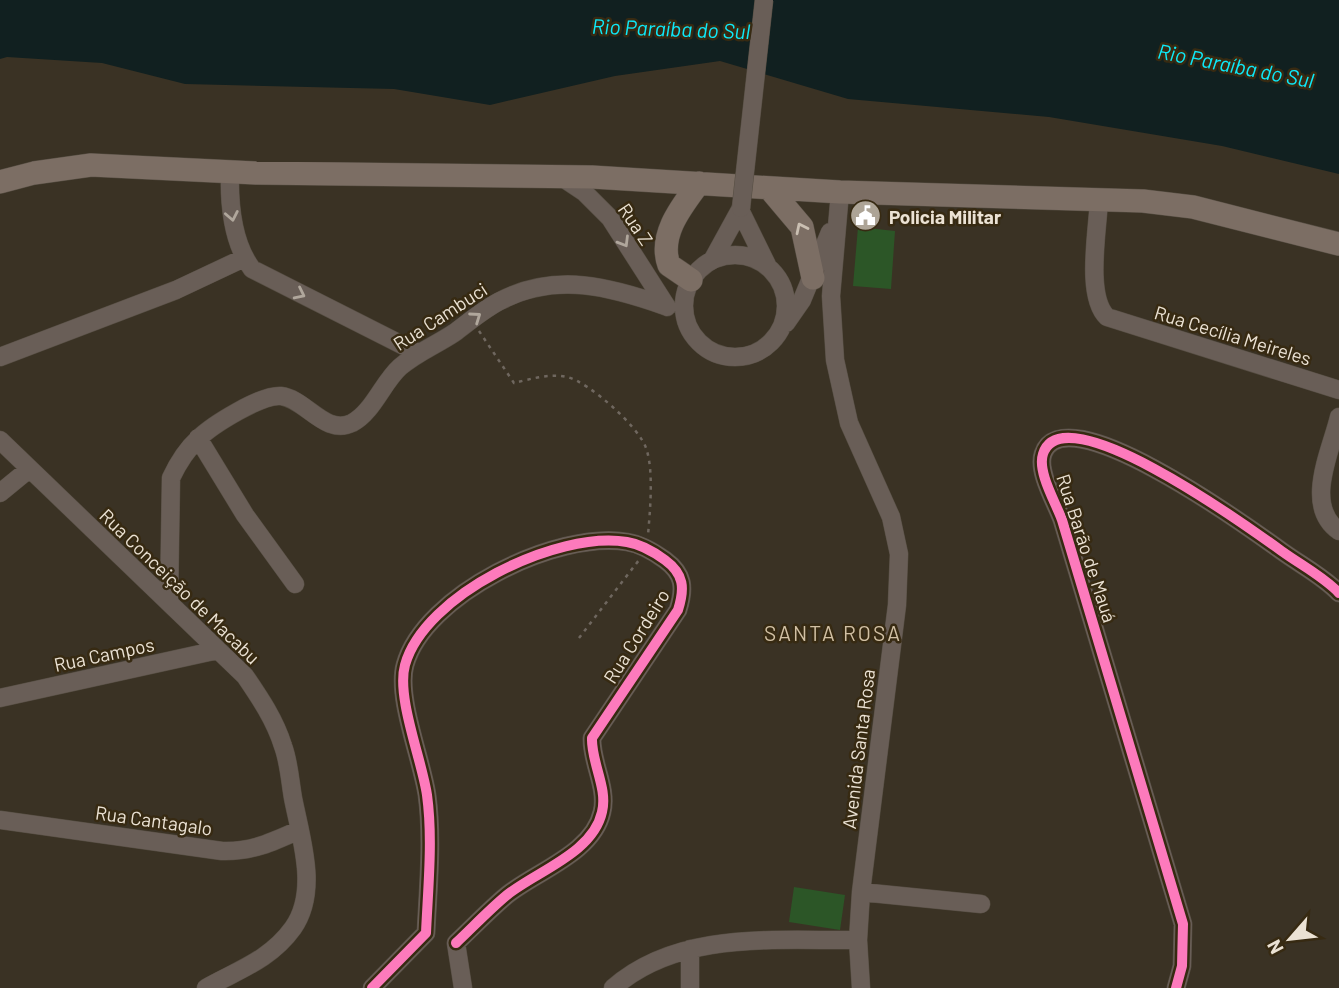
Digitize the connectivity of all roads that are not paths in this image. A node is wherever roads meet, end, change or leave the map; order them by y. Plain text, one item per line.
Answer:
1 (764, 0) edge
2 (230, 172) junction
3 (560, 176) junction
4 (619, 178) junction
5 (0, 182) edge
6 (699, 183) junction
7 (769, 187) junction
8 (1099, 199) junction
9 (839, 202) junction
10 (741, 210) junction
11 (610, 218) junction
12 (1339, 244) edge
13 (244, 258) junction
14 (713, 259) junction
15 (767, 266) junction
16 (813, 278) junction
17 (691, 279) junction
18 (666, 306) junction
19 (687, 326) junction
20 (783, 327) junction
21 (418, 354) junction
22 (0, 356) edge
23 (1339, 390) edge
24 (1339, 417) edge
25 (198, 438) junction
26 (0, 440) edge
27 (28, 470) junction
28 (0, 493) edge
29 (1339, 531) edge
30 (295, 584) dead end
31 (1339, 593) edge
32 (169, 602) junction
33 (218, 650) junction
34 (0, 698) edge
35 (0, 820) edge
36 (299, 830) junction
37 (861, 892) junction
38 (981, 904) dead end
39 (426, 933) junction
40 (858, 940) junction
41 (456, 943) junction
42 (690, 949) junction
43 (206, 988) edge
44 (372, 988) edge
45 (463, 988) edge
46 (612, 988) edge
47 (690, 988) edge
48 (860, 988) edge
49 (1176, 988) edge

1 - 10 street, bridge
2 - 3 main road
2 - 5 main road
2 -> 13 street
3 - 4 main road
3 - 11 street, Rua Z
4 - 6 main road
4 - 11 street
6 - 7 main road
6 - 17 main road
7 - 9 main road
16 -> 7 main road
8 - 9 main road
8 - 12 main road
8 - 23 street, Rua Cecília Meireles
9 - 16 street
9 - 37 street, Avenida Santa Rosa
10 - 14 street
10 - 15 street
11 -> 18 street, Rua Z
13 -> 21 street
13 - 22 street
14 - 15 street
14 - 17 street
15 - 20 street
16 - 20 street
17 - 19 street
18 - 19 street
21 -> 18 street, Rua Cambuci
19 - 20 street
21 - 25 street, Rua Cambuci
24 - 29 street
25 - 30 street
25 - 32 street, Rua Cambuci
26 - 27 street, Rua Conceição de Macabu
27 - 28 street
27 - 32 street, Rua Conceição de Macabu
31 - 49 street, Rua Barão de Mauá
32 - 33 street, Rua Conceição de Macabu
33 - 34 street, Rua Campos
33 - 36 street, Rua Conceição de Macabu
35 - 36 street, Rua Cantagalo
36 - 43 street, Rua Conceição de Macabu
37 - 38 street
37 - 40 street, Avenida Santa Rosa
39 - 41 street
39 - 41 street, Rua Cordeiro
39 - 44 street
40 - 42 street
40 - 48 street, Avenida Santa Rosa
41 - 45 street
42 - 46 street
42 - 47 street

